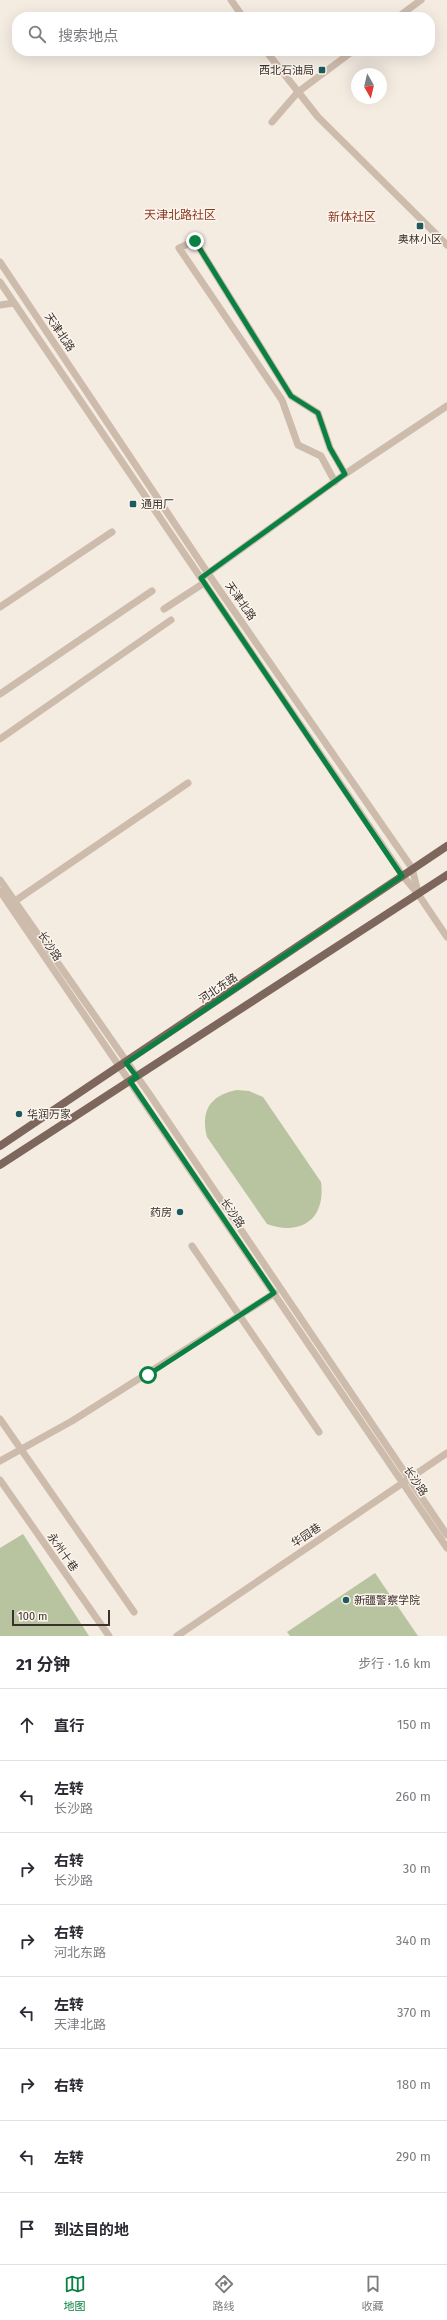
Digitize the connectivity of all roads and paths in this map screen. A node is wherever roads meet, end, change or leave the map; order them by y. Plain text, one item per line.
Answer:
1 (231, 0) edge
2 (421, 0) edge
3 (239, 12) edge
4 (405, 12) edge
5 (270, 56) edge
6 (346, 56) edge
7 (298, 92) junction
8 (272, 122) dead end
9 (447, 245) edge
10 (0, 262) edge
11 (0, 282) edge
12 (14, 303) junction
13 (0, 306) edge
14 (447, 406) edge
15 (345, 474) junction
16 (335, 482) junction
17 (112, 532) dead end
18 (208, 572) junction
19 (202, 581) junction
20 (152, 591) dead end
21 (0, 607) edge
22 (164, 609) dead end
23 (172, 620) dead end
24 (0, 694) edge
25 (0, 739) edge
26 (188, 783) dead end
27 (447, 846) edge
28 (412, 868) junction
29 (447, 875) edge
30 (402, 876) junction
31 (0, 880) edge
32 (0, 891) edge
33 (418, 894) junction
34 (15, 901) junction
35 (447, 937) edge
36 (126, 1063) junction
37 (119, 1068) junction
38 (133, 1079) junction
39 (0, 1146) edge
40 (0, 1165) edge
41 (192, 1246) dead end
42 (274, 1293) junction
43 (239, 1315) junction
44 (0, 1419) edge
45 (319, 1432) dead end
46 (22, 1449) junction
47 (447, 1453) edge
48 (0, 1461) edge
49 (0, 1480) edge
50 (406, 1480) junction
51 (447, 1535) edge
52 (447, 1548) edge
53 (134, 1612) dead end
54 (109, 1636) edge
55 (177, 1636) edge

1 - 3 street
2 - 4 street
5 - 7 street
6 - 7 street
7 - 8 street
7 - 9 street
10 - 18 street, 天津北路
11 - 12 street, 天津北路
12 - 13 street
12 - 19 street, 天津北路
14 - 15 street
15 - 16 street
15 - 16 street
16 - 18 street
17 - 21 street
18 - 19 street
18 - 28 street, 天津北路
19 - 22 street
19 - 30 street, 天津北路
20 - 24 street
23 - 25 street
26 - 34 street
27 - 28 main road, 河北东路
28 - 30 main road, 河北东路
28 - 33 street, 天津北路
29 - 33 main road
30 - 33 street, 天津北路
30 - 36 main road, 河北东路
31 - 34 street, 长沙路
32 - 37 street, 长沙路
33 - 35 street, 天津北路
33 - 38 main road
34 - 36 street, 长沙路
36 - 37 main road, 河北东路
36 - 38 street, 长沙路
37 - 38 street, 长沙路
37 - 39 main road, 河北东路
38 - 40 main road
38 - 42 street, 长沙路
38 - 50 street, 长沙路
41 - 43 street
42 - 43 street
42 - 50 street, 长沙路
43 - 45 street
43 - 46 street
44 - 46 street
46 - 48 street
46 - 53 street
47 - 50 street, 华园巷
49 - 54 street, 永州十巷
50 - 51 street, 长沙路
50 - 52 street, 长沙路
50 - 55 street, 华园巷

